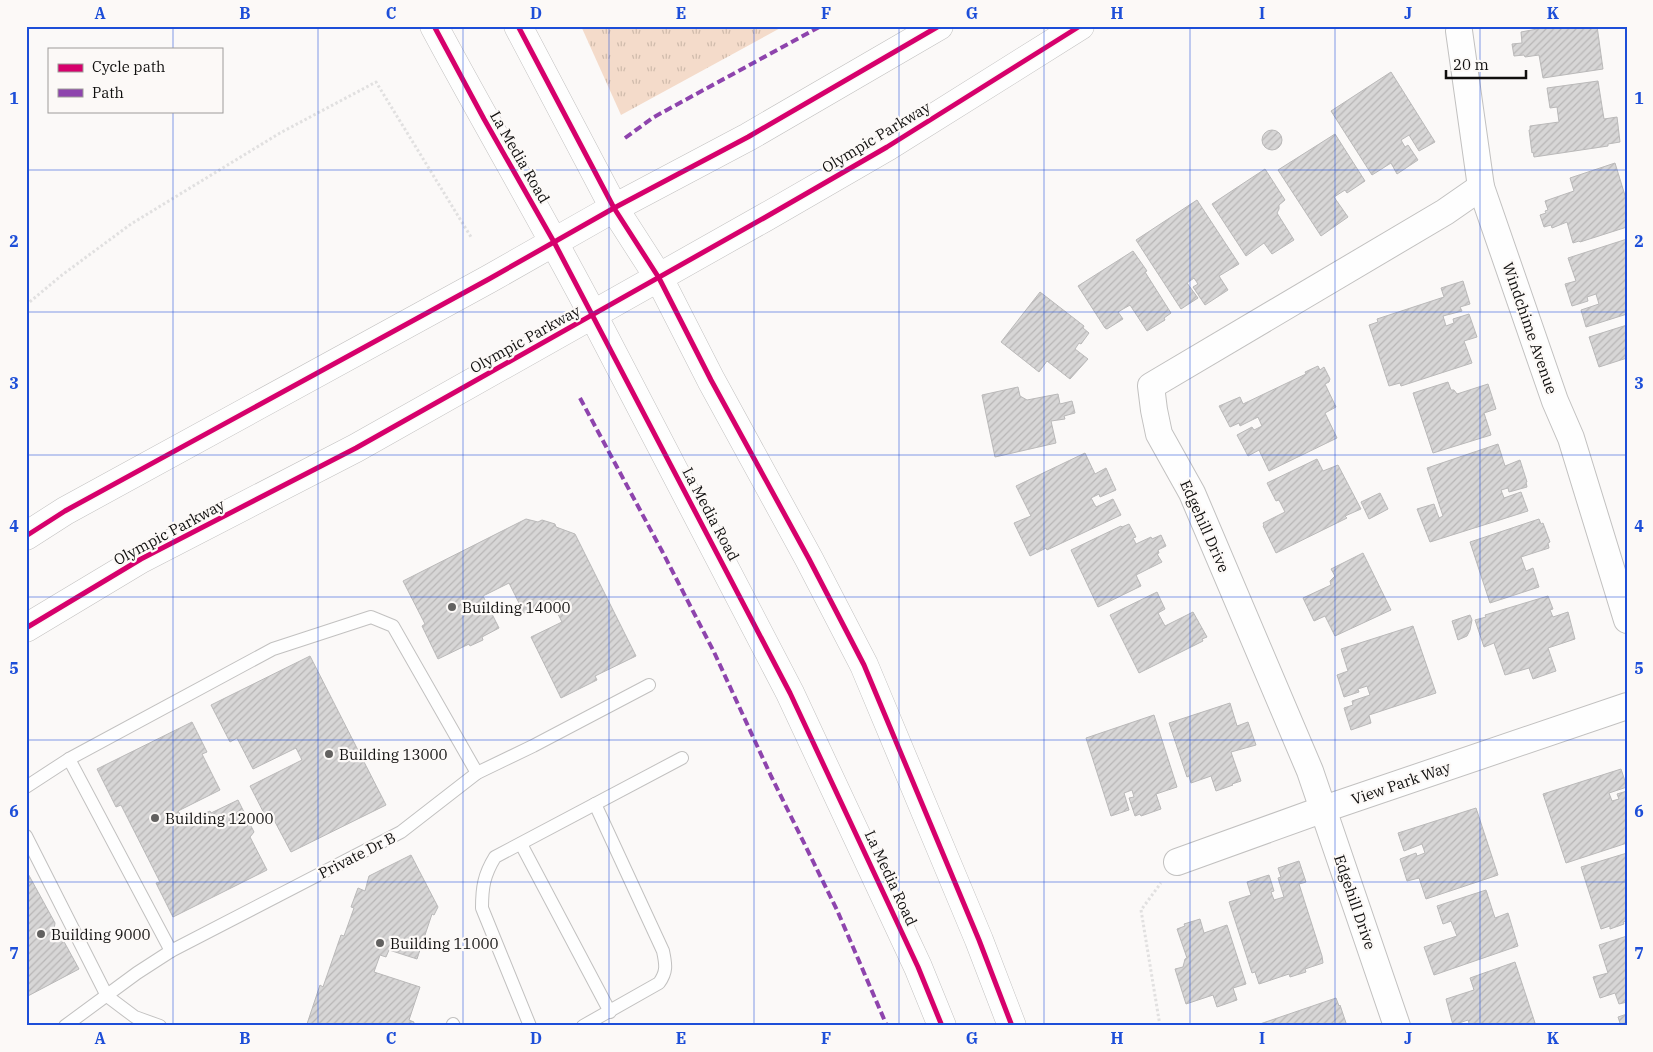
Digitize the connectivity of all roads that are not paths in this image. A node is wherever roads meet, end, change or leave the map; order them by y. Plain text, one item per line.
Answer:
1 (434, 26) edge
2 (518, 26) edge
3 (938, 26) edge
4 (1080, 26) edge
5 (1459, 31) dead end
6 (1481, 187) junction
7 (614, 208) junction
8 (554, 242) junction
9 (659, 278) junction
10 (593, 315) junction
11 (26, 536) edge
12 (1627, 620) edge
13 (26, 628) edge
14 (649, 685) dead end
15 (1627, 706) edge
16 (682, 758) dead end
17 (69, 759) junction
18 (477, 773) junction
19 (26, 787) edge
20 (595, 804) junction
21 (1324, 809) junction
22 (26, 836) edge
23 (521, 844) junction
24 (1177, 862) road end
25 (170, 951) junction
26 (107, 996) junction
27 (610, 1012) junction
28 (64, 1026) edge
29 (160, 1026) edge
30 (530, 1026) edge
31 (583, 1026) edge
32 (942, 1026) edge
33 (1012, 1026) edge
34 (1397, 1026) edge

1 - 8 main road, La Media Road
2 - 7 main road
3 - 7 main road
4 - 9 main road, Olympic Parkway
5 - 6 street, Windchime Avenue
6 - 12 street, Windchime Avenue
6 - 21 street, Edgehill Drive
7 - 8 main road
7 - 9 main road
8 - 10 main road, La Media Road
8 - 11 main road
9 - 10 main road, Olympic Parkway
9 - 33 main road
10 - 13 main road, Olympic Parkway
10 - 32 main road, La Media Road
14 - 18 lane, Private Dr B
15 - 21 street, View Park Way
16 - 20 lane
17 - 18 lane
17 - 19 lane
17 - 25 lane
18 - 25 lane, Private Dr B
20 - 23 lane
20 - 27 lane
21 - 24 street, View Park Way
21 - 34 street, Edgehill Drive
22 - 26 lane
23 - 27 lane
23 - 30 lane
25 - 26 lane, Private Dr B
26 - 28 lane, Private Dr B
26 - 29 lane
27 - 31 lane

